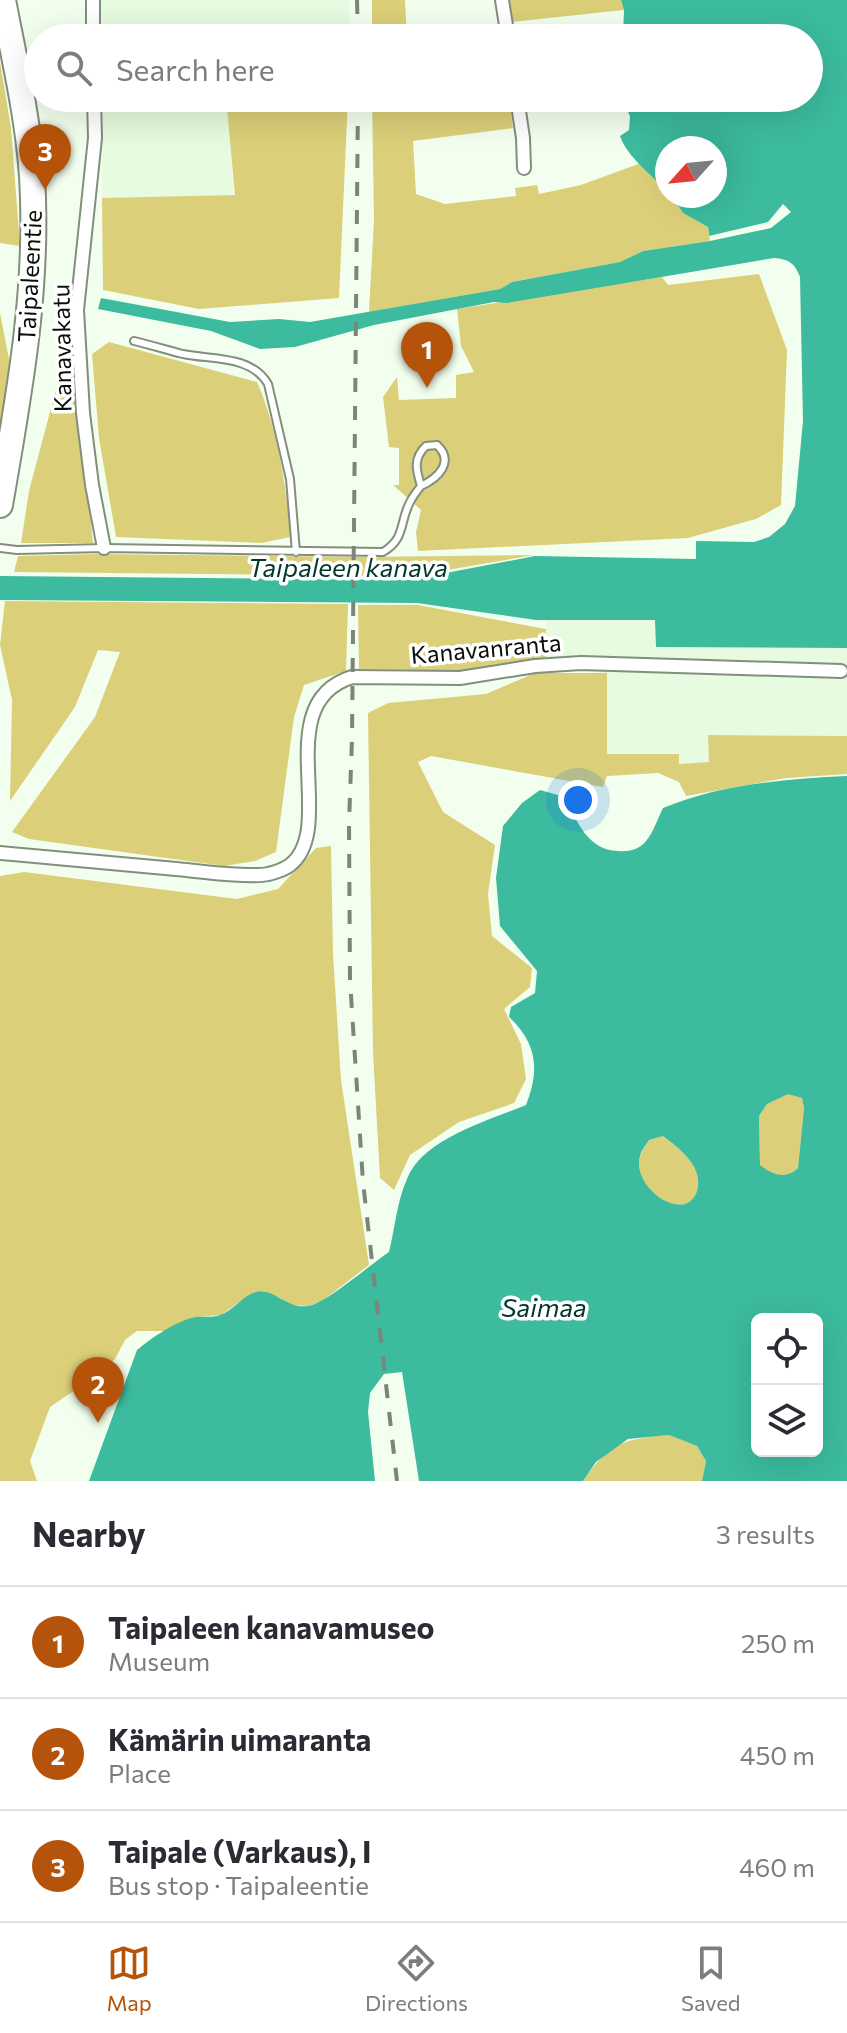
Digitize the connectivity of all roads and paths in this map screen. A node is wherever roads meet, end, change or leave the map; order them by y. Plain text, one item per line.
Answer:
1 (3, 0) edge
2 (93, 0) edge
3 (502, 0) edge
4 (93, 24) edge
5 (506, 24) edge
6 (94, 112) edge
7 (519, 112) edge
8 (524, 168) dead end
9 (134, 341) dead end
10 (421, 486) junction
11 (0, 505) edge
12 (0, 548) edge
13 (104, 548) junction
14 (296, 552) junction
15 (841, 671) dead end
16 (0, 853) edge

1 - 11 highway, Taipaleentie
2 - 4 street
3 - 5 street
6 - 13 street, Kanavakatu
7 - 8 street
9 - 14 lane
10 - 10 lane
10 - 14 lane
12 - 13 lane
13 - 14 lane
15 - 16 street, Kanavanranta

